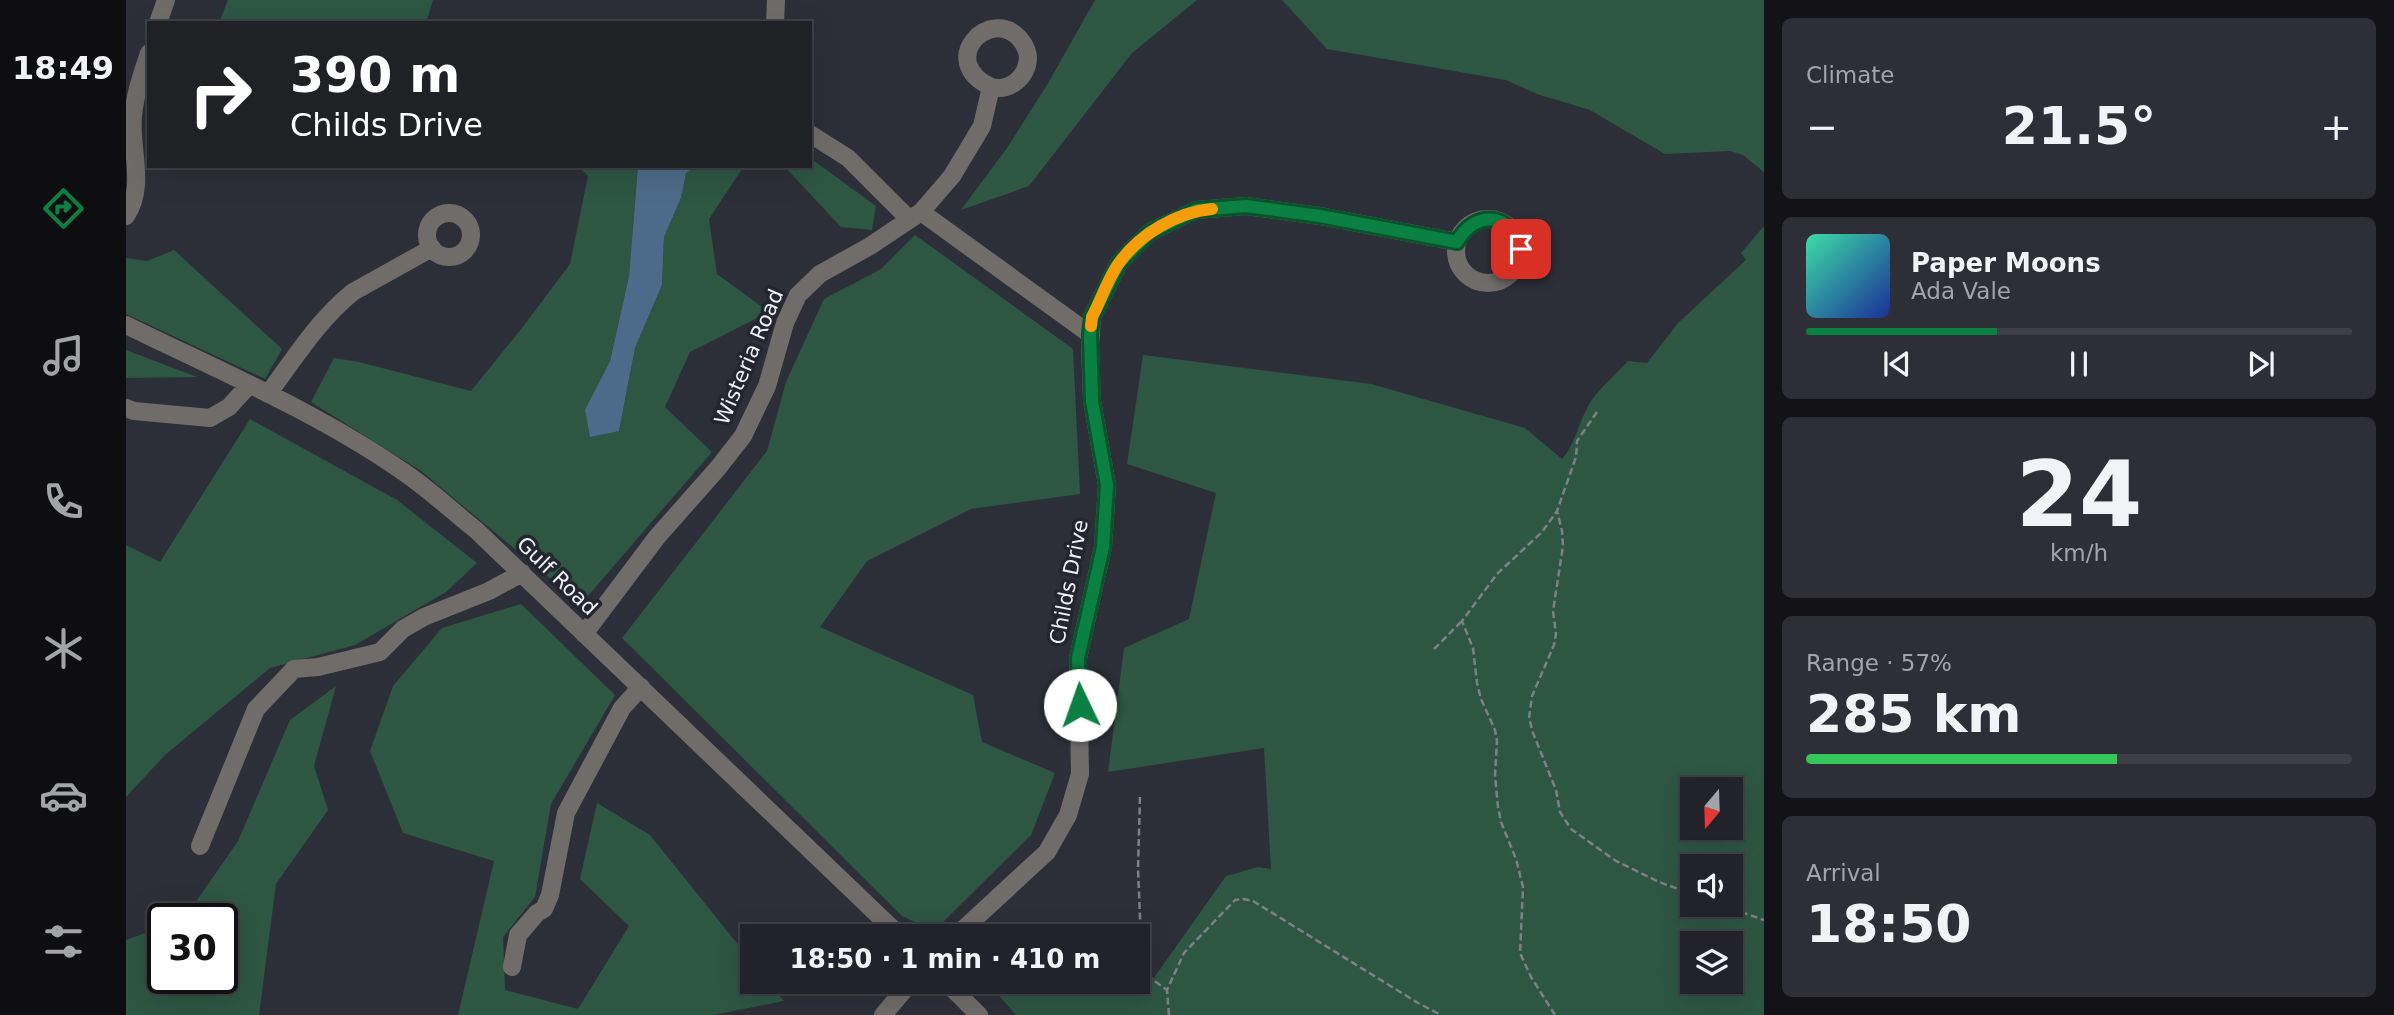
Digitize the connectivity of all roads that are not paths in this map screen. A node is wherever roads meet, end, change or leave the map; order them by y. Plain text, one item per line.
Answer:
1 (776, 0) edge
2 (775, 21) edge
3 (147, 59) edge
4 (991, 88) dead end
5 (812, 135) edge
6 (915, 215) junction
7 (126, 216) edge
8 (1457, 242) dead end
9 (432, 248) dead end
10 (126, 325) edge
11 (1090, 335) junction
12 (249, 385) junction
13 (268, 394) junction
14 (126, 408) edge
15 (522, 573) junction
16 (584, 634) junction
17 (641, 687) junction
18 (200, 846) dead end
19 (888, 924) edge
20 (969, 924) edge
21 (512, 967) dead end
22 (901, 994) edge
23 (958, 994) edge
24 (883, 1015) edge
25 (979, 1015) edge

1 - 2 street
3 - 7 street
4 - 6 street, Wisteria Road
5 - 6 street
6 - 11 street
6 - 16 street, Wisteria Road
8 - 11 street, Childs Drive
9 - 13 street
10 - 12 street, Gulf Road
11 - 20 street, Childs Drive
12 - 13 street, Gulf Road
12 - 14 street
13 - 15 street, Gulf Road
15 - 16 street, Gulf Road
15 - 18 street
16 - 17 street, Gulf Road
17 - 19 street, Gulf Road
17 - 21 street
22 - 24 street
23 - 25 street

